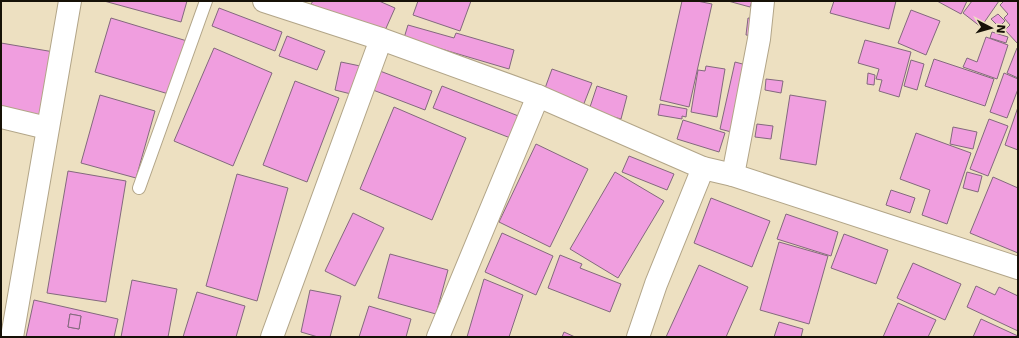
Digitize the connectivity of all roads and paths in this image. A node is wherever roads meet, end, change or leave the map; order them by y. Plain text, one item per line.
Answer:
1 (70, 1) edge
2 (206, 1) edge
3 (264, 1) edge
4 (763, 1) edge
5 (381, 39) junction
6 (538, 96) junction
7 (1, 117) edge
8 (47, 128) junction
9 (703, 168) junction
10 (733, 175) junction
11 (139, 188) dead end
12 (1018, 268) edge
13 (12, 337) edge
14 (272, 337) edge
15 (438, 337) edge
16 (638, 337) edge

1 - 8 street
2 - 11 lane
3 - 5 street
4 - 10 street
5 - 6 street
5 - 14 street
6 - 9 street
6 - 15 street
7 - 8 street
8 - 13 street
9 - 10 street
9 - 16 street
10 - 12 street

